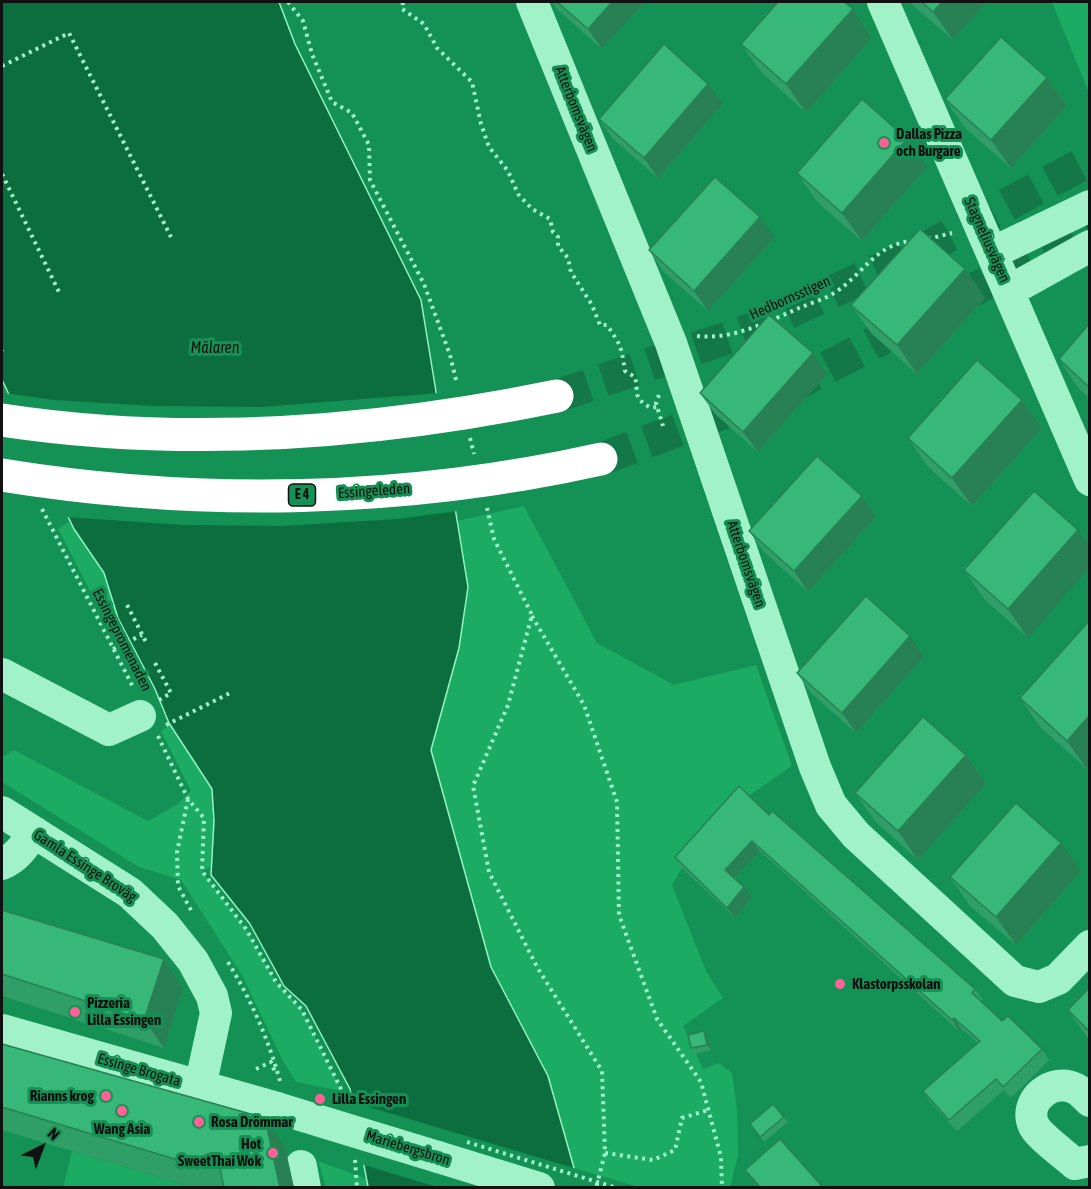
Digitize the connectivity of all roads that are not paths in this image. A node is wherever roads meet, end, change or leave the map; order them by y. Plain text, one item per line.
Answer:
1 (532, 2) edge
2 (883, 2) edge
3 (1089, 206) edge
4 (1054, 223) junction
5 (1081, 251) edge
6 (992, 252) junction
7 (1009, 291) junction
8 (556, 396) tunnel mouth
9 (2, 420) edge
10 (601, 459) tunnel mouth
11 (2, 475) edge
12 (1089, 480) edge
13 (2, 674) edge
14 (153, 714) road end
15 (2, 813) edge
16 (34, 832) junction
17 (2, 864) edge
18 (1089, 946) edge
19 (2, 1030) edge
20 (200, 1087) junction
21 (280, 1100) joint
22 (1089, 1101) edge
23 (1089, 1161) edge
24 (539, 1188) edge

1 - 18 street, Atterbomsvägen
2 - 6 street, Stagneliusvägen
3 - 4 street
4 - 5 street
4 - 6 street
5 - 7 street
6 - 7 street, Stagneliusvägen
7 - 12 street, Stagneliusvägen
8 - 9 highway, bridge
10 - 11 highway, Essingeleden / E 4, bridge
13 - 14 street
15 - 16 street, Gamla Essinge Broväg
16 - 17 street
16 - 20 street, Gamla Essinge Broväg
19 - 20 street, Essinge Brogata
20 - 21 street, Essinge Brogata
21 - 24 street, Mariebergsbron, bridge
22 - 23 street

